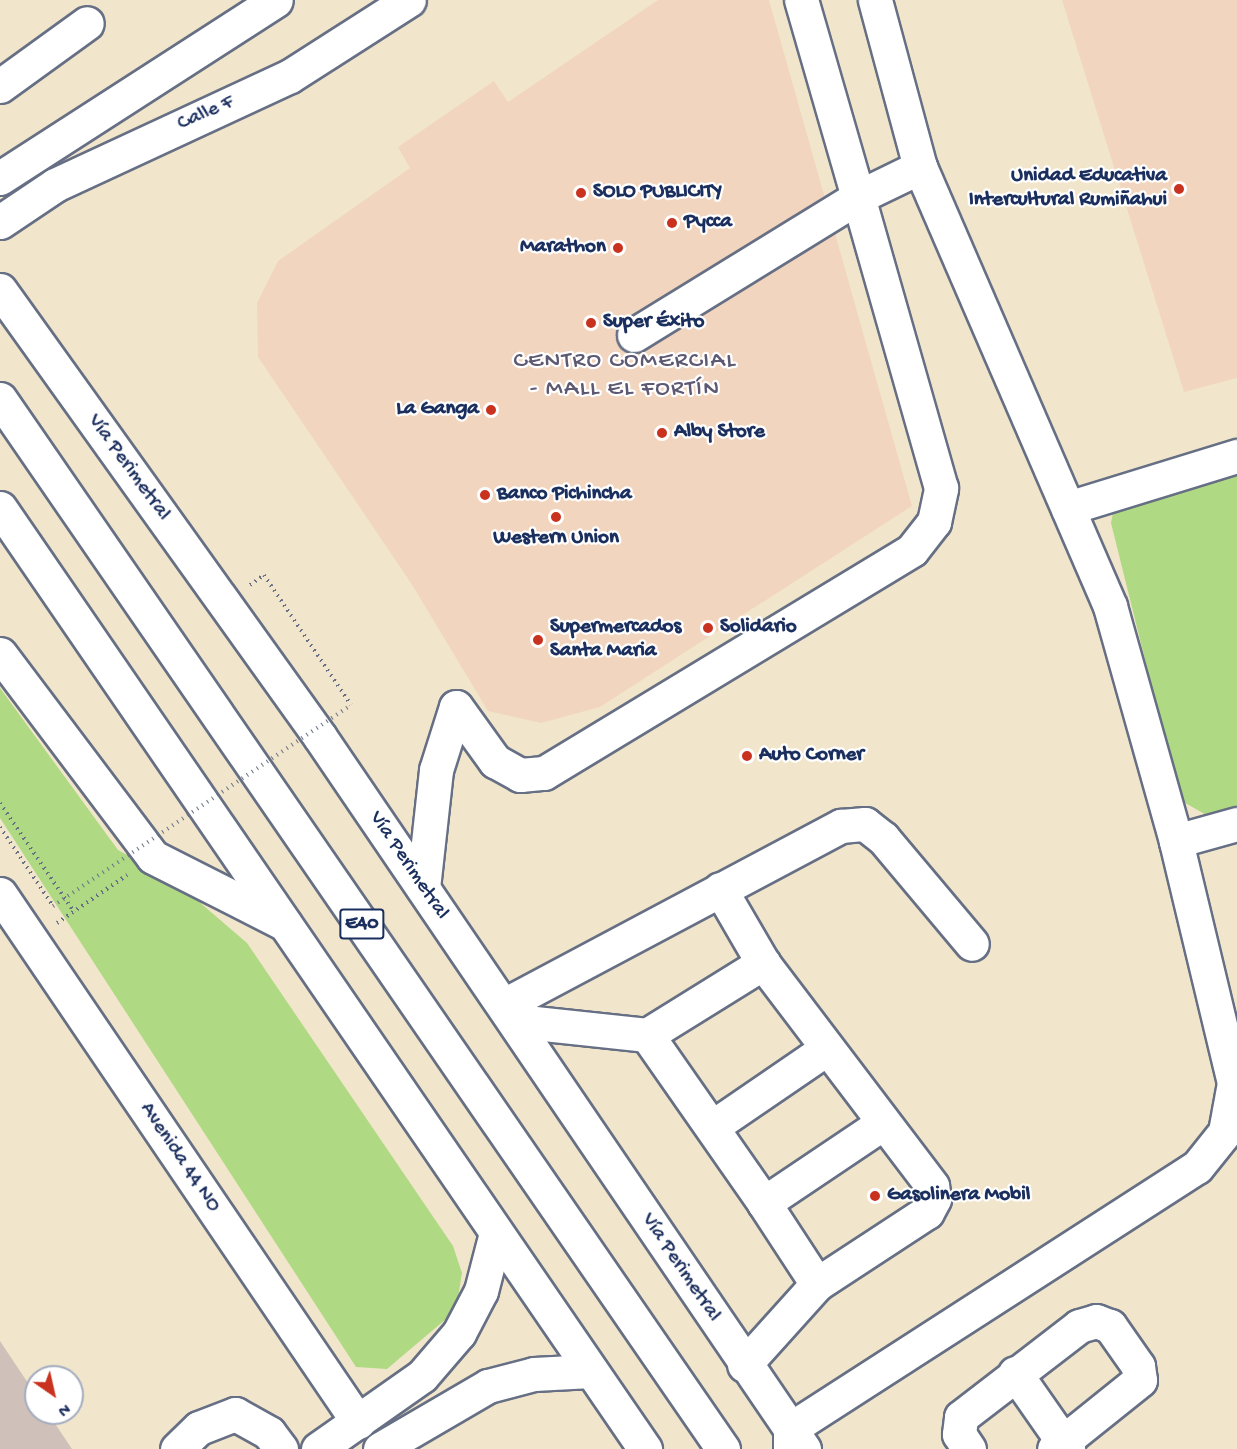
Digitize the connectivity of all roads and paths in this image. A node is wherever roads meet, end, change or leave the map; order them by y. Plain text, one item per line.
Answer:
1 (276, 0) edge
2 (409, 0) edge
3 (801, 0) edge
4 (875, 0) edge
5 (87, 23) dead end
6 (0, 86) edge
7 (920, 167) junction
8 (0, 178) edge
9 (858, 197) junction
10 (0, 222) edge
11 (0, 290) edge
12 (634, 335) dead end
13 (0, 399) edge
14 (1237, 456) edge
15 (0, 508) edge
16 (1068, 508) junction
17 (256, 595) dead end
18 (0, 654) edge
19 (328, 704) dead end
20 (341, 723) dead end
21 (0, 803) edge
22 (1237, 824) edge
23 (0, 827) edge
24 (1176, 841) junction
25 (153, 857) junction
26 (423, 888) junction
27 (720, 890) junction
28 (0, 894) edge
29 (74, 912) junction
30 (285, 924) junction
31 (17, 932) edge
32 (972, 944) dead end
33 (763, 963) junction
34 (510, 1013) junction
35 (647, 1035) junction
36 (826, 1049) junction
37 (883, 1123) junction
38 (712, 1127) junction
39 (764, 1203) junction
40 (496, 1233) junction
41 (817, 1284) junction
42 (744, 1365) junction
43 (591, 1371) junction
44 (1016, 1373) junction
45 (358, 1422) junction
46 (795, 1442) edge
47 (1062, 1447) edge
48 (177, 1449) edge
49 (281, 1449) edge
50 (318, 1449) edge
51 (380, 1449) edge
52 (645, 1449) edge
53 (723, 1449) edge
54 (969, 1449) edge

1 - 8 main road
2 - 10 main road, Calle F
3 - 9 main road
4 - 7 main road
5 - 6 main road
7 - 9 main road
7 - 16 main road
9 - 12 main road
9 - 26 main road
11 - 26 main road, Vía Perimetral
13 - 53 main road, E40
14 - 16 main road
15 - 30 main road
16 - 24 main road
17 - 23 path, bridge
18 - 25 main road
19 - 20 path
21 - 29 path
22 - 24 main road
24 - 46 main road
25 - 29 path
25 - 30 main road
26 - 34 main road, Vía Perimetral
27 - 32 main road
27 - 33 main road
27 - 34 main road
28 - 31 main road, Avenida 44 NO
29 - 31 path
30 - 40 main road
31 - 45 main road, Avenida 44 NO
33 - 35 main road
33 - 36 main road
34 - 35 main road
34 - 42 main road, Vía Perimetral
35 - 38 main road
36 - 37 main road
36 - 38 main road
37 - 39 main road
37 - 41 main road
38 - 39 main road
39 - 41 main road
40 - 43 main road
40 - 45 main road
41 - 42 main road
42 - 46 main road, Vía Perimetral
43 - 51 main road
43 - 52 main road
44 - 47 main road
44 - 47 main road
44 - 54 main road
45 - 50 main road
48 - 49 main road

